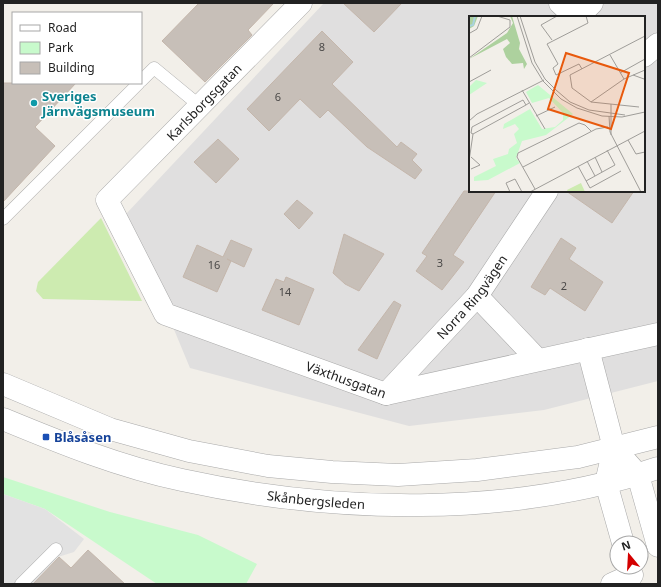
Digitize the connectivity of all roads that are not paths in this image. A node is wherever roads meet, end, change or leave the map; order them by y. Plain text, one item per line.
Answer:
1 (301, 3) edge
2 (560, 3) edge
3 (592, 3) edge
4 (576, 16) edge
5 (578, 16) edge
6 (658, 44) edge
7 (645, 55) edge
8 (142, 80) edge
9 (138, 84) edge
10 (200, 106) junction
11 (546, 192) edge
12 (107, 200) joint
13 (3, 219) edge
14 (477, 296) junction
15 (658, 334) edge
16 (588, 350) junction
17 (537, 359) junction
18 (3, 384) edge
19 (386, 394) junction
20 (3, 419) edge
21 (658, 437) edge
22 (614, 448) junction
23 (648, 472) edge
24 (606, 483) junction
25 (621, 535) edge
26 (658, 546) edge
27 (56, 549) dead end
28 (633, 575) edge
29 (21, 584) edge
30 (612, 584) edge

1 - 10 street, Karlsborgsgatan
2 - 4 street
3 - 5 street
6 - 7 street
8 - 10 lane
9 - 13 lane
10 - 12 street, Karlsborgsgatan
11 - 14 street, Norra Ringvägen
12 - 19 street, Växthusgatan
14 - 17 street
14 - 19 street, Norra Ringvägen
15 - 16 street, Växthusgatan
16 - 17 street, Växthusgatan
16 - 22 street
17 - 19 street, Växthusgatan
18 - 22 street
20 - 24 street, Skånbergsleden
21 - 22 street
22 - 23 street
22 - 24 street
23 - 24 street, Skånbergsleden
23 - 26 street
24 - 25 street
27 - 29 lane
28 - 30 street

